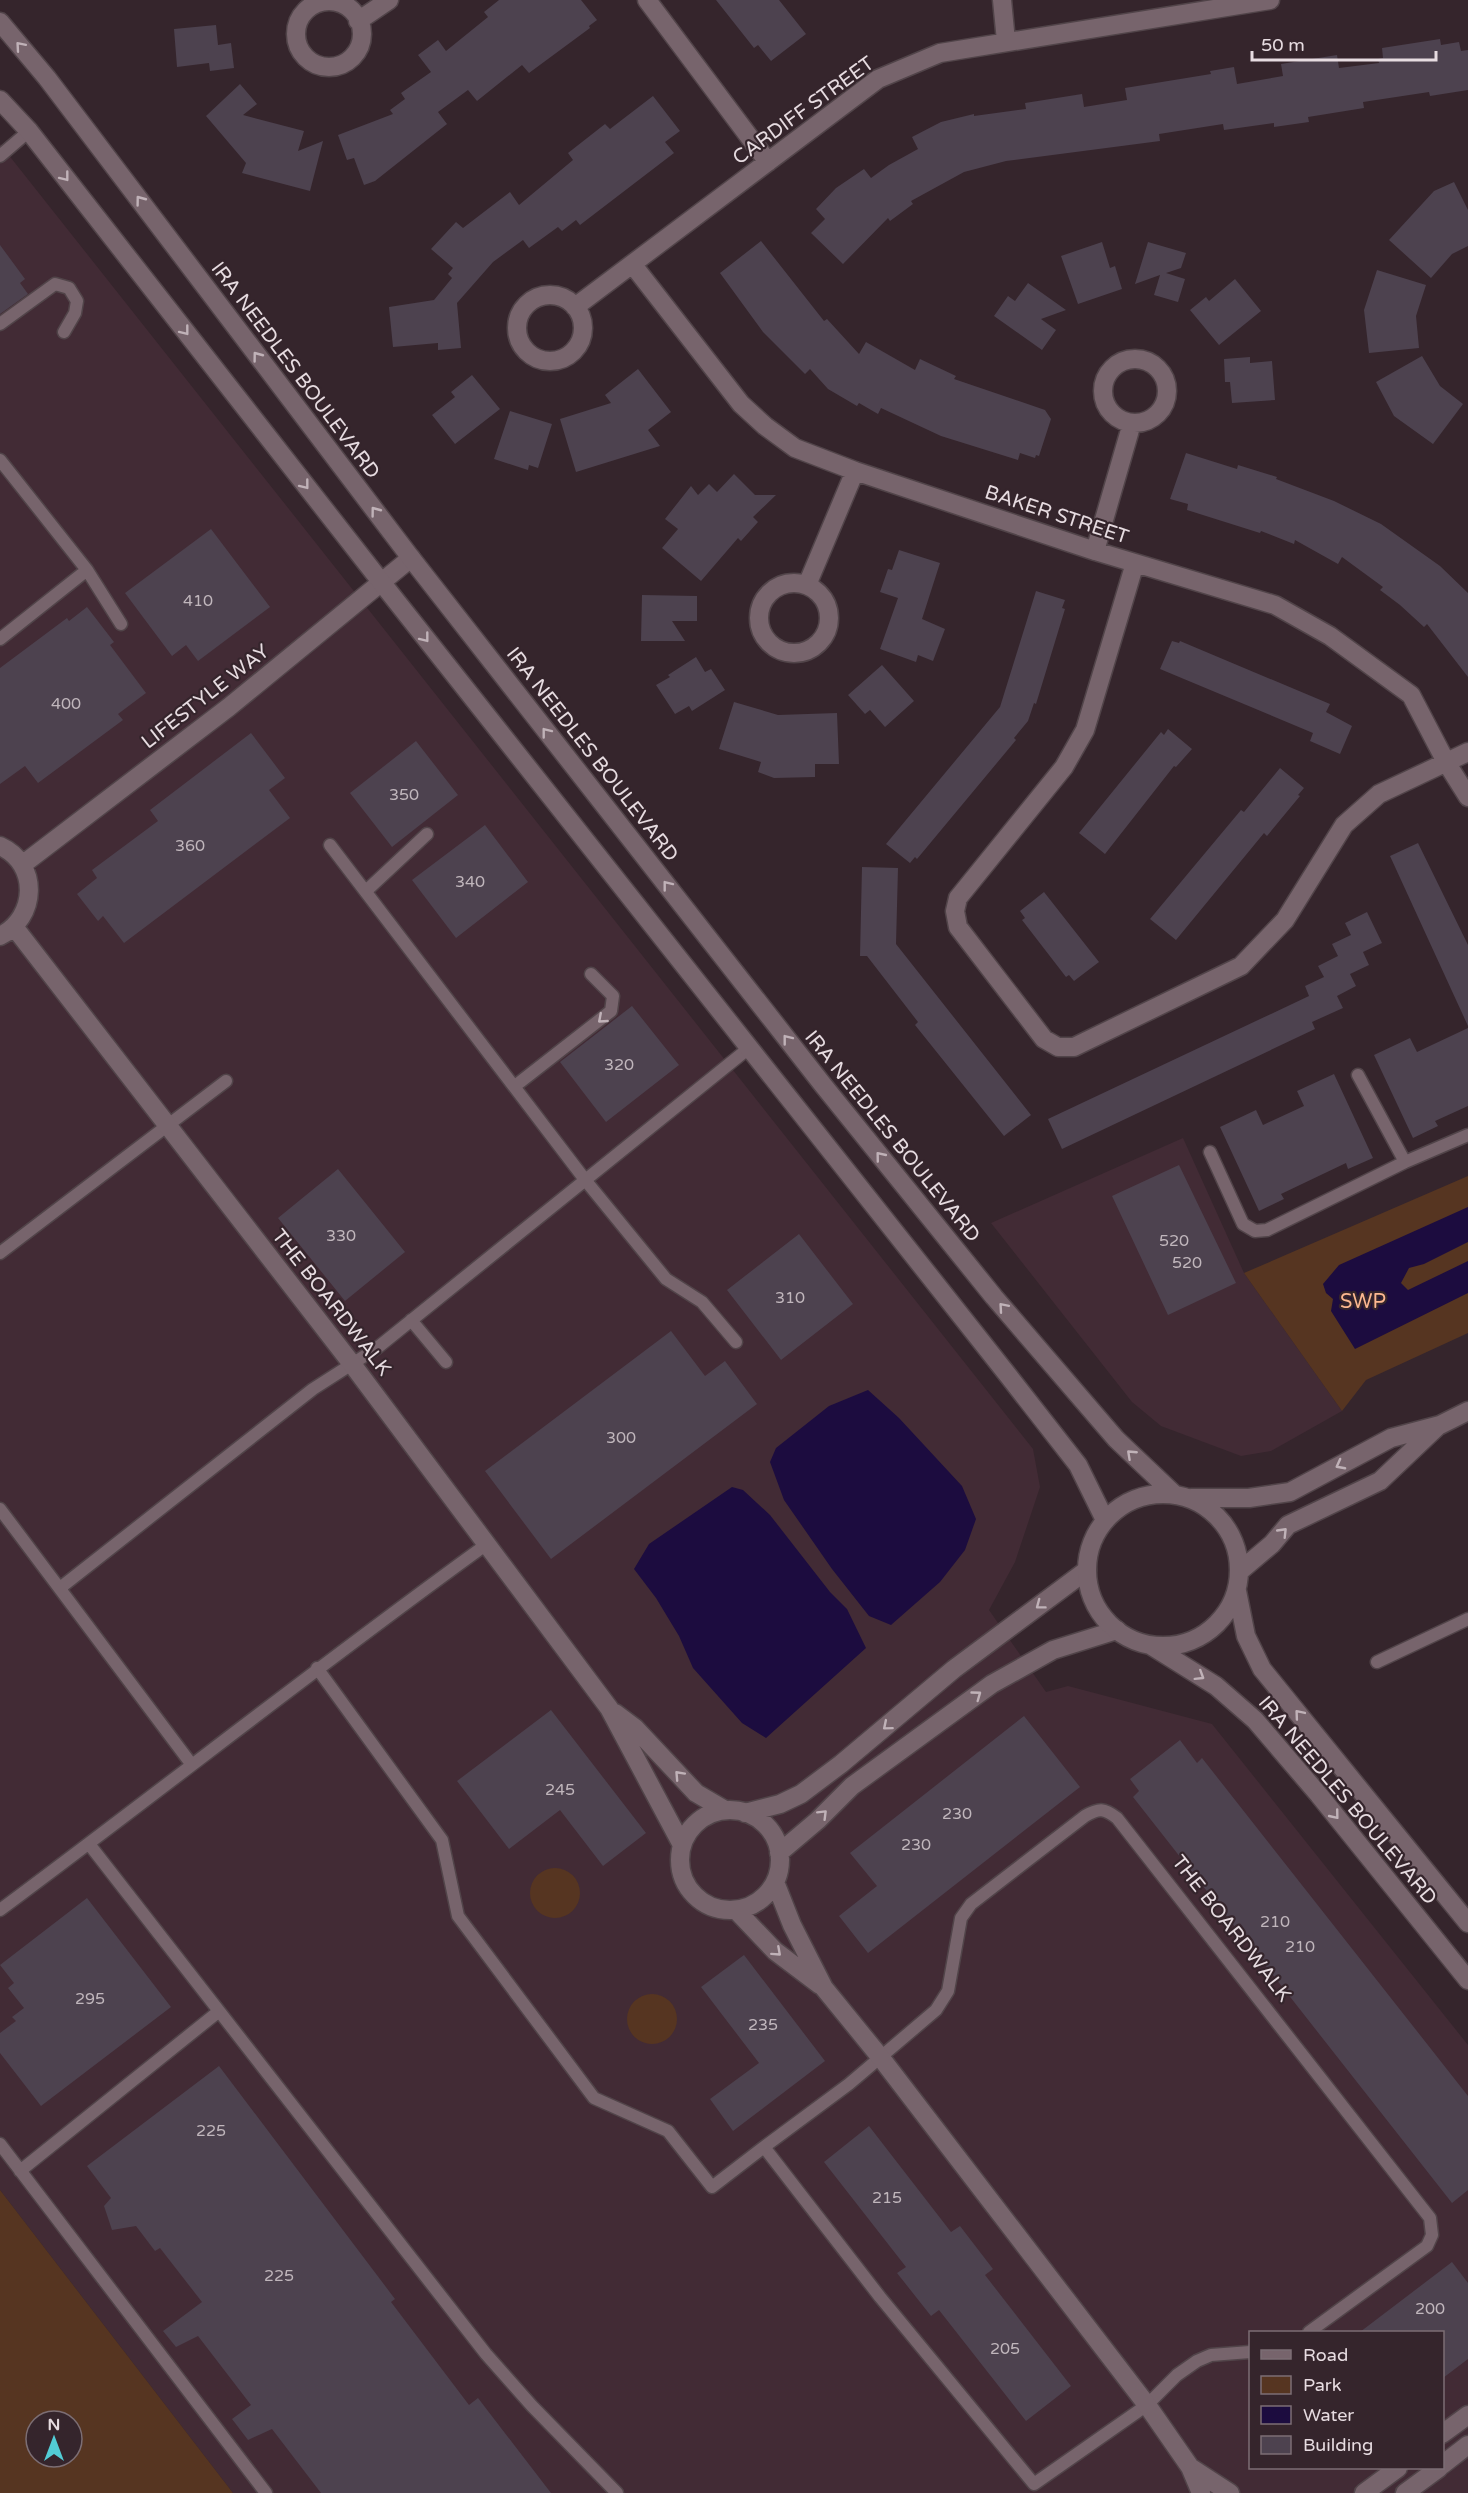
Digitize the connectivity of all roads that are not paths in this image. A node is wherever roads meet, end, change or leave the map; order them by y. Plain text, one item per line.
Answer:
1 (389, 0) edge
2 (647, 0) edge
3 (1002, 0) edge
4 (1270, 0) edge
5 (358, 21) dead end
6 (0, 22) edge
7 (1006, 41) junction
8 (0, 100) edge
9 (28, 131) junction
10 (0, 156) edge
11 (768, 162) junction
12 (633, 265) junction
13 (575, 307) dead end
14 (0, 324) edge
15 (64, 332) dead end
16 (1132, 423) dead end
17 (0, 460) edge
18 (855, 471) junction
19 (1095, 551) junction
20 (411, 558) junction
21 (1135, 563) junction
22 (87, 570) junction
23 (382, 583) junction
24 (807, 585) dead end
25 (121, 624) dead end
26 (0, 639) edge
27 (1468, 752) edge
28 (1446, 762) junction
29 (1468, 797) edge
30 (427, 834) dead end
31 (330, 845) dead end
32 (0, 846) edge
33 (22, 865) junction
34 (366, 891) junction
35 (7, 932) edge
36 (591, 974) dead end
37 (749, 1048) junction
38 (1358, 1075) dead end
39 (226, 1081) dead end
40 (515, 1086) junction
41 (168, 1126) junction
42 (1468, 1135) edge
43 (1210, 1152) dead end
44 (1405, 1162) junction
45 (586, 1181) junction
46 (0, 1253) edge
47 (411, 1320) junction
48 (736, 1342) dead end
49 (446, 1362) dead end
50 (352, 1364) junction
51 (1468, 1411) edge
52 (1440, 1425) junction
53 (1182, 1496) junction
54 (0, 1509) edge
55 (1105, 1520) junction
56 (487, 1544) junction
57 (1087, 1570) junction
58 (1240, 1571) junction
59 (60, 1588) junction
60 (1237, 1592) junction
61 (1467, 1623) edge
62 (1117, 1630) junction
63 (1150, 1645) junction
64 (1377, 1662) dead end
65 (317, 1668) junction
66 (609, 1708) junction
67 (192, 1765) junction
68 (725, 1810) junction
69 (745, 1812) junction
70 (88, 1844) junction
71 (682, 1845) junction
72 (779, 1853) junction
73 (775, 1882) junction
74 (0, 1910) edge
75 (736, 1910) junction
76 (1468, 1923) edge
77 (1468, 1980) edge
78 (824, 1988) junction
79 (218, 2012) junction
80 (881, 2058) junction
81 (0, 2144) edge
82 (764, 2147) junction
83 (20, 2171) junction
84 (1311, 2331) edge
85 (1249, 2352) edge
86 (1148, 2405) junction
87 (1468, 2415) edge
88 (1444, 2433) edge
89 (1468, 2445) edge
90 (1444, 2464) edge
91 (1190, 2468) junction
92 (1397, 2469) edge
93 (1438, 2469) edge
94 (266, 2493) edge
95 (616, 2493) edge
96 (1201, 2493) edge
97 (1230, 2493) edge
98 (1364, 2493) edge
99 (1405, 2493) edge

1 - 5 street
2 - 11 street
3 - 7 street
4 - 7 street, CARDIFF STREET
20 -> 6 street, IRA NEEDLES BOULEVARD
7 - 11 street, CARDIFF STREET
8 - 9 street
9 - 10 lane
9 -> 23 street
11 - 12 street, CARDIFF STREET
12 - 13 street, CARDIFF STREET
12 - 18 street, BAKER STREET
14 - 15 lane
16 - 19 street
17 - 22 lane
18 - 19 street, BAKER STREET
18 - 24 street
19 - 21 street, BAKER STREET
20 - 23 street, LIFESTYLE WAY
53 -> 20 street, IRA NEEDLES BOULEVARD
21 - 28 street, BAKER STREET
21 - 28 street
22 - 25 lane
22 - 26 lane
23 - 33 street, LIFESTYLE WAY
23 -> 37 street
27 - 28 street
28 - 29 street, BAKER STREET
30 - 34 lane
31 - 34 lane
32 - 33 street
33 - 35 street
34 - 40 lane
35 - 41 street, THE BOARDWALK
36 -> 40 lane
37 - 45 lane
37 - 55 street
38 - 44 lane
39 - 41 lane
40 - 45 lane
41 - 46 lane
41 - 50 street, THE BOARDWALK
42 - 44 lane
43 - 44 lane
45 - 47 lane
45 - 48 lane
47 - 49 lane
47 - 50 lane
50 - 56 street, THE BOARDWALK
50 - 59 lane
51 - 52 street
52 -> 53 street
58 -> 52 street
53 - 55 street
53 - 58 street
54 - 59 lane
55 - 57 street
56 - 65 lane
56 - 66 street, THE BOARDWALK
57 - 62 street
57 -> 69 street
58 - 60 street
59 - 67 lane
60 - 63 street
76 -> 60 street, IRA NEEDLES BOULEVARD
61 - 64 lane
62 - 63 street
72 -> 62 street
63 -> 77 street, IRA NEEDLES BOULEVARD
65 - 67 lane
65 - 82 lane
68 -> 66 street, THE BOARDWALK
66 - 71 street, THE BOARDWALK
67 - 70 lane
68 - 69 street
68 - 71 street
69 - 72 street
70 - 74 lane
70 - 79 lane
71 - 75 street
72 - 73 street
73 - 75 street
73 - 78 street
75 -> 78 street
78 - 80 street
79 - 83 lane
79 - 95 lane
80 - 82 lane
80 - 84 lane, THE BOARDWALK
80 - 86 street
81 - 83 lane
82 - 86 lane
83 - 94 lane
85 - 86 lane
86 - 91 street
87 - 88 street
89 - 90 street
91 - 96 street
91 - 97 street
92 - 98 street
93 - 99 street

